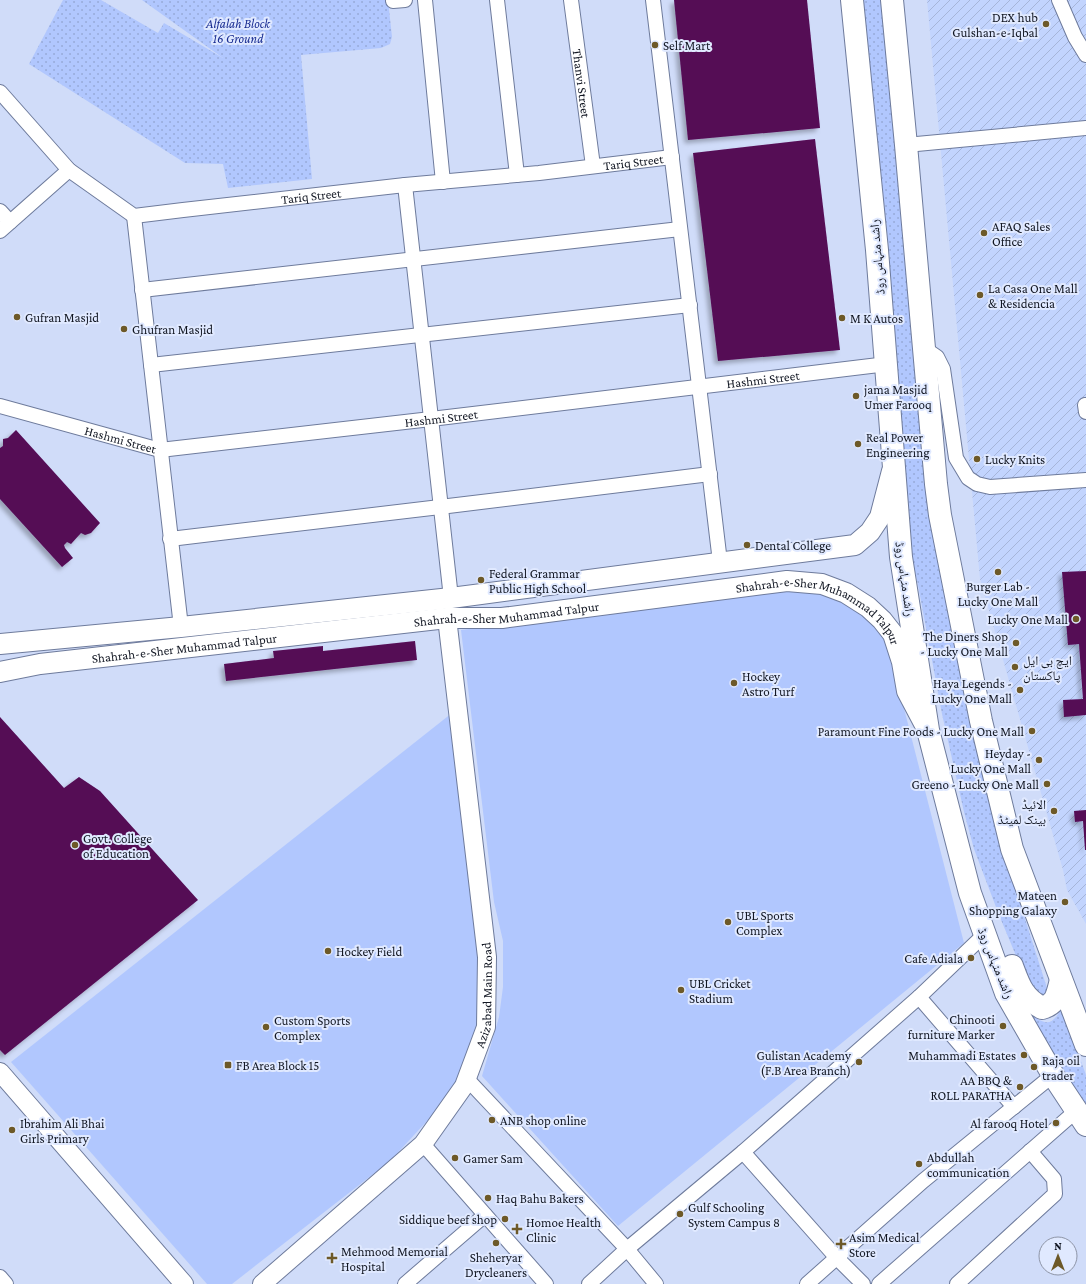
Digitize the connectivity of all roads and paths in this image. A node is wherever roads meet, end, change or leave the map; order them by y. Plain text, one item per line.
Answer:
1 (425, 0) edge
2 (497, 0) edge
3 (571, 0) edge
4 (653, 0) edge
5 (853, 0) edge
6 (891, 0) edge
7 (1059, 0) edge
8 (1086, 55) edge
9 (0, 92) edge
10 (1086, 128) edge
11 (906, 145) junction
12 (672, 157) junction
13 (593, 166) junction
14 (69, 170) junction
15 (517, 175) junction
16 (443, 182) junction
17 (405, 185) junction
18 (0, 211) edge
19 (134, 216) junction
20 (5, 227) edge
21 (680, 229) junction
22 (413, 260) junction
23 (142, 290) junction
24 (690, 305) junction
25 (422, 335) junction
26 (924, 348) junction
27 (887, 364) junction
28 (151, 365) junction
29 (699, 386) junction
30 (0, 406) edge
31 (431, 419) junction
32 (160, 450) junction
33 (894, 465) junction
34 (710, 474) junction
35 (1086, 480) edge
36 (440, 507) junction
37 (170, 539) junction
38 (720, 562) junction
39 (451, 598) junction
40 (447, 618) junction
41 (181, 628) junction
42 (0, 644) edge
43 (0, 672) edge
44 (928, 730) junction
45 (962, 865) junction
46 (984, 935) junction
47 (1061, 980) junction
48 (919, 997) junction
49 (1086, 1046) edge
50 (0, 1072) edge
51 (1052, 1075) junction
52 (467, 1079) junction
53 (1014, 1106) junction
54 (1081, 1118) edge
55 (423, 1144) junction
56 (1030, 1151) junction
57 (743, 1152) junction
58 (485, 1215) junction
59 (627, 1249) junction
60 (837, 1258) junction
61 (0, 1277) edge
62 (541, 1282) edge
63 (6, 1284) edge
64 (184, 1284) edge
65 (262, 1284) edge
66 (405, 1284) edge
67 (589, 1284) edge
68 (656, 1284) edge
69 (807, 1284) edge
70 (863, 1284) edge
71 (879, 1284) edge
72 (957, 1284) edge

1 - 16 street
2 - 15 street
3 - 13 street, Thanvi Street
4 - 12 street
5 - 27 main road, راشد منہاس روڈ
6 - 11 main road
7 - 8 street
9 - 14 street
10 - 11 street
11 - 26 main road
12 - 13 street, Tariq Street
12 - 21 street
13 - 15 street, Tariq Street
14 - 19 street
14 - 20 street
15 - 16 street, Tariq Street
16 - 17 street, Tariq Street
17 - 19 street, Tariq Street
17 - 22 street
18 - 20 street
19 - 23 street
21 - 22 street
21 - 24 street
22 - 23 street
22 - 25 street
23 - 28 street
24 - 25 street
24 - 29 street
25 - 28 street
25 - 31 street
26 - 35 street
26 - 47 main road
27 - 29 street, Hashmi Street
27 - 33 main road, راشد منہاس روڈ
28 - 32 street
29 - 31 street, Hashmi Street
29 - 34 street
30 - 32 street, Hashmi Street
31 - 32 street, Hashmi Street
31 - 36 street
32 - 37 street
33 - 38 main road, Shahrah-e-Sher Muhammad Talpur
33 - 44 main road, راشد منہاس روڈ
34 - 36 street
34 - 38 street
36 - 37 street
36 - 39 street
37 - 41 street
38 - 39 main road, Shahrah-e-Sher Muhammad Talpur
39 - 41 main road, Shahrah-e-Sher Muhammad Talpur
40 - 43 main road, Shahrah-e-Sher Muhammad Talpur
40 - 44 main road, Shahrah-e-Sher Muhammad Talpur
40 - 52 street, Azizabad Main Road
41 - 42 main road, Shahrah-e-Sher Muhammad Talpur
44 - 45 main road, راشد منہاس روڈ
45 - 46 main road, راشد منہاس روڈ
45 - 47 main road
46 - 48 street
46 - 51 main road, راشد منہاس روڈ
47 - 49 main road
48 - 53 street
48 - 57 street
50 - 64 street
51 - 53 street
51 - 54 main road, راشد منہاس روڈ
52 - 55 street, Azizabad Main Road
52 - 59 street
53 - 60 street
54 - 56 street
55 - 58 street
55 - 65 street, Azizabad Main Road
56 - 71 street
56 - 72 street
57 - 59 street
57 - 60 street
58 - 62 street
58 - 66 street
59 - 67 street
59 - 68 street
60 - 69 street
60 - 70 street
61 - 63 street

